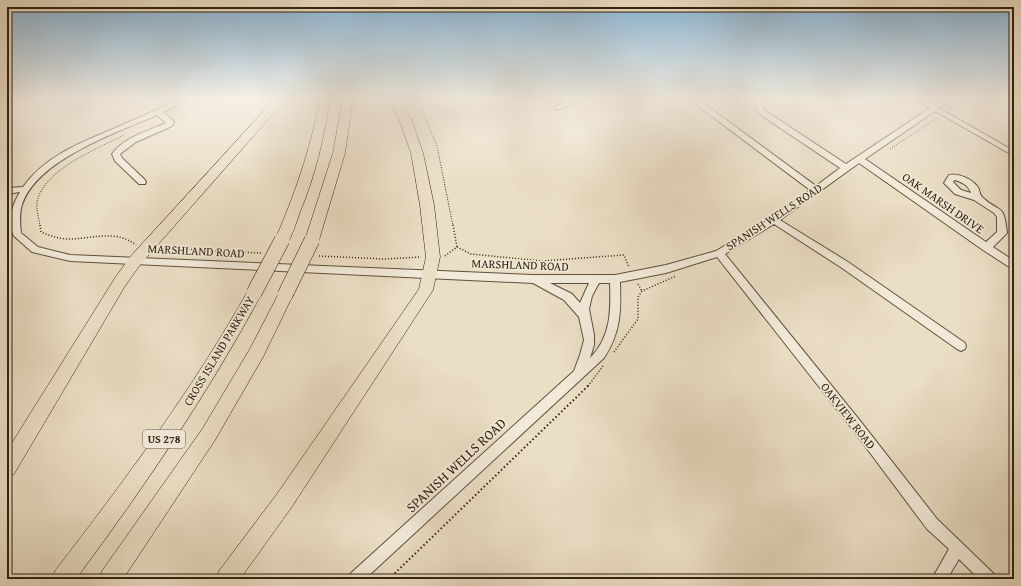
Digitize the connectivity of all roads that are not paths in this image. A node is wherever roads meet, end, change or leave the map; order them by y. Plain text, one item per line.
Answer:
1 (125, 126) edge
2 (164, 126) edge
3 (256, 126) edge
4 (321, 126) edge
5 (344, 126) edge
6 (407, 126) edge
7 (730, 126) edge
8 (784, 126) edge
9 (908, 126) edge
10 (967, 126) edge
11 (1014, 154) edge
12 (859, 159) junction
13 (846, 168) junction
14 (142, 182) dead end
15 (26, 189) junction
16 (816, 190) junction
17 (7, 191) edge
18 (977, 198) dead end
19 (774, 220) junction
20 (986, 248) junction
21 (719, 253) junction
22 (135, 261) junction
23 (1014, 266) edge
24 (431, 275) junction
25 (533, 279) junction
26 (596, 279) junction
27 (615, 279) junction
28 (584, 315) junction
29 (961, 346) dead end
30 (578, 374) junction
31 (7, 468) edge
32 (958, 548) junction
33 (63, 579) edge
34 (110, 579) edge
35 (227, 579) edge
36 (355, 579) edge
37 (939, 579) edge
38 (989, 579) edge

1 - 15 street, MARSHLAND ROAD
2 - 14 street
3 - 22 highway
4 - 33 highway, CROSS ISLAND PARKWAY / US 278, bridge
5 - 34 highway, US 278, bridge
6 - 24 highway
7 - 16 street
8 - 13 street
9 - 12 street, SPANISH WELLS ROAD
10 - 11 street
12 - 13 street, SPANISH WELLS ROAD
12 - 20 street, OAK MARSH DRIVE
13 - 16 street, SPANISH WELLS ROAD
15 - 17 street
15 - 22 street, MARSHLAND ROAD
16 - 19 street, SPANISH WELLS ROAD
18 - 20 street
19 - 21 street, SPANISH WELLS ROAD
19 - 29 street
20 - 23 street, OAK MARSH DRIVE
21 - 27 street, SPANISH WELLS ROAD
21 - 32 street, OAKVIEW ROAD
22 - 24 street, MARSHLAND ROAD
22 - 31 highway
24 - 25 street, MARSHLAND ROAD
24 - 35 highway
25 - 26 street, MARSHLAND ROAD
25 - 28 street, SPANISH WELLS ROAD
26 - 27 street, MARSHLAND ROAD
26 - 28 street, SPANISH WELLS ROAD
27 - 30 street, SPANISH WELLS ROAD
28 - 30 street, SPANISH WELLS ROAD
30 - 36 street, SPANISH WELLS ROAD
32 - 37 street
32 - 38 street, OAKVIEW ROAD

